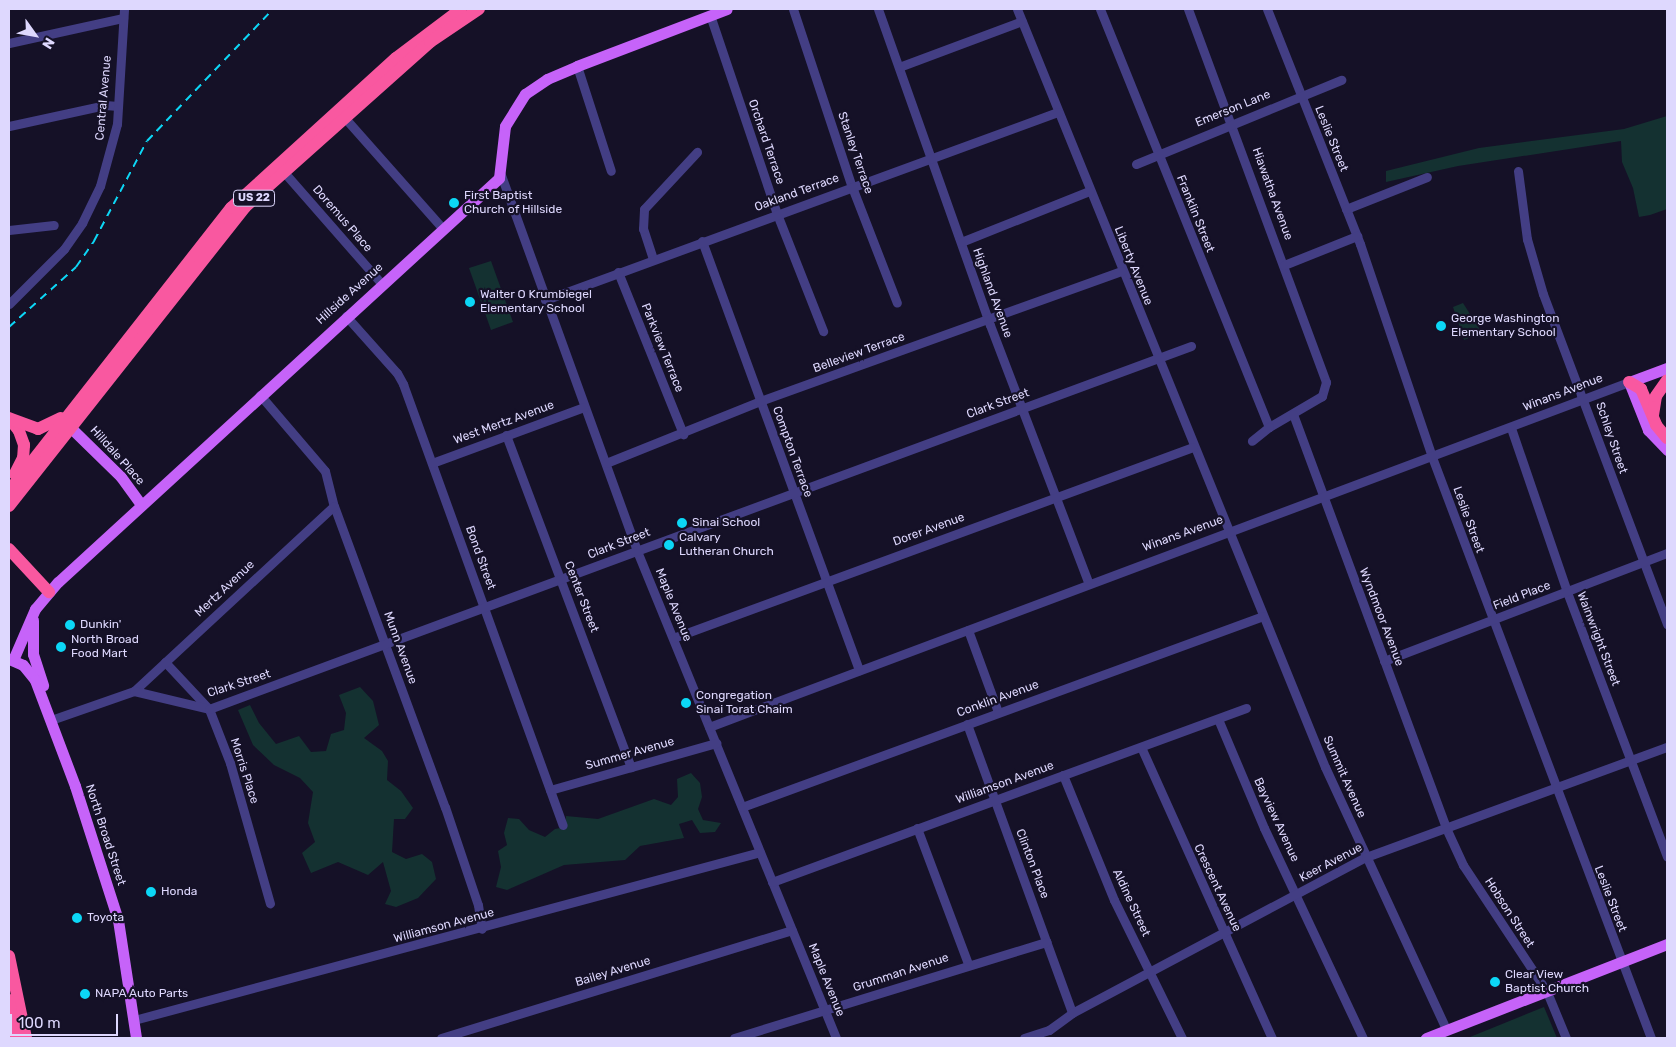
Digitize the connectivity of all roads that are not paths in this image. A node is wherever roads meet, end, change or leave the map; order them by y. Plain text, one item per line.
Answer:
1 (461, 9) edge
2 (479, 9) edge
3 (727, 9) edge
4 (794, 9) edge
5 (878, 9) edge
6 (1017, 9) edge
7 (1100, 9) edge
8 (1188, 9) edge
9 (1267, 9) edge
10 (123, 13) edge
11 (710, 15) junction
12 (1022, 21) junction
13 (9, 43) edge
14 (577, 66) junction
15 (899, 68) junction
16 (1341, 80) dead end
17 (1300, 96) junction
18 (118, 106) junction
19 (1058, 112) junction
20 (344, 117) junction
21 (1233, 123) junction
22 (9, 126) edge
23 (697, 152) dead end
24 (1157, 154) junction
25 (931, 158) junction
26 (1136, 164) dead end
27 (283, 171) junction
28 (610, 171) dead end
29 (1518, 171) dead end
30 (500, 175) junction
31 (1427, 178) dead end
32 (852, 187) junction
33 (1089, 190) junction
34 (1346, 209) junction
35 (777, 214) junction
36 (54, 225) dead end
37 (443, 229) junction
38 (9, 230) edge
39 (1357, 236) junction
40 (702, 241) junction
41 (960, 242) junction
42 (654, 258) junction
43 (1284, 265) junction
44 (1122, 271) junction
45 (618, 272) junction
46 (382, 284) junction
47 (545, 300) junction
48 (897, 303) dead end
49 (9, 304) edge
50 (346, 316) junction
51 (987, 318) junction
52 (823, 331) dead end
53 (1191, 346) dead end
54 (1158, 358) junction
55 (1667, 368) edge
56 (1667, 380) edge
57 (1630, 382) junction
58 (260, 395) junction
59 (1584, 400) junction
60 (760, 401) junction
61 (584, 407) junction
62 (1022, 409) junction
63 (70, 412) junction
64 (1293, 414) junction
65 (9, 418) edge
66 (1656, 425) junction
67 (70, 427) junction
68 (1269, 427) junction
69 (1511, 428) junction
70 (683, 434) junction
71 (506, 435) junction
72 (1667, 438) edge
73 (1252, 441) dead end
74 (1194, 447) junction
75 (1667, 450) edge
76 (1432, 457) junction
77 (432, 463) junction
78 (606, 463) junction
79 (9, 485) edge
80 (9, 491) edge
81 (794, 492) junction
82 (1056, 497) junction
83 (1323, 497) junction
84 (141, 505) junction
85 (9, 506) edge
86 (334, 506) junction
87 (1230, 532) junction
88 (9, 549) edge
89 (637, 551) junction
90 (1667, 553) edge
91 (1644, 562) junction
92 (561, 579) junction
93 (826, 580) junction
94 (1090, 584) junction
95 (49, 592) junction
96 (1567, 592) junction
97 (485, 607) junction
98 (35, 609) junction
99 (1263, 616) junction
100 (1492, 620) junction
101 (1667, 624) edge
102 (968, 630) junction
103 (673, 638) junction
104 (386, 644) junction
105 (11, 659) edge
106 (1384, 661) junction
107 (165, 662) junction
108 (859, 670) junction
109 (134, 691) junction
110 (44, 701) junction
111 (1246, 708) dead end
112 (210, 709) junction
113 (998, 712) junction
114 (1218, 719) junction
115 (51, 720) junction
116 (966, 724) junction
117 (709, 727) junction
118 (716, 743) junction
119 (1141, 747) junction
120 (1667, 747) edge
121 (1631, 760) junction
122 (631, 766) junction
123 (1063, 775) junction
124 (1554, 788) junction
125 (550, 790) junction
126 (994, 801) junction
127 (742, 807) junction
128 (563, 825) dead end
129 (917, 828) junction
130 (1446, 828) junction
131 (760, 852) junction
132 (1366, 857) junction
133 (1667, 857) edge
134 (772, 882) junction
135 (1297, 895) junction
136 (270, 904) dead end
137 (482, 929) junction
138 (792, 930) junction
139 (1224, 934) junction
140 (1047, 942) junction
141 (1667, 944) edge
142 (9, 956) edge
143 (1621, 962) junction
144 (968, 964) junction
145 (1150, 973) junction
146 (1547, 992) junction
147 (9, 1000) edge
148 (825, 1010) junction
149 (1072, 1013) junction
150 (134, 1020) junction
151 (1446, 1029) junction
152 (1051, 1034) edge
153 (16, 1038) edge
154 (26, 1038) edge
155 (136, 1038) edge
156 (441, 1038) edge
157 (734, 1038) edge
158 (836, 1038) edge
159 (1024, 1038) edge
160 (1182, 1038) edge
161 (1272, 1038) edge
162 (1363, 1038) edge
163 (1426, 1038) edge
164 (1566, 1038) edge
165 (1651, 1038) edge

1 - 63 highway, US 22
2 - 20 highway, US 22
3 - 11 main road
4 - 32 street, Stanley Terrace
5 - 15 street, Highland Avenue
6 - 12 street, Liberty Avenue
7 - 24 street, Franklin Street
8 - 21 street, Hiawatha Avenue
9 - 17 street, Leslie Street
10 - 13 street
10 - 18 street, Central Avenue
11 - 14 main road
11 - 35 street, Orchard Terrace
12 - 15 street
12 - 19 street, Liberty Avenue
14 - 28 street
14 - 30 main road
15 - 25 street, Highland Avenue
16 - 17 street, Emerson Lane
17 - 21 street, Emerson Lane
17 - 34 street, Leslie Street
18 - 22 street
18 - 49 street, Central Avenue
19 - 25 street, Oakland Terrace
19 - 33 street, Liberty Avenue
20 - 27 highway, US 22
20 - 37 street
21 - 24 street, Emerson Lane
21 - 43 street, Hiawatha Avenue
23 - 42 street
24 - 26 street, Emerson Lane
24 - 68 street, Franklin Street
25 - 32 street, Oakland Terrace
25 - 41 street, Highland Avenue
27 - 46 street, Doremus Place
27 - 67 highway, US 22
29 - 59 street, Schley Street
30 - 37 main road, Hillside Avenue
30 - 47 street, Maple Avenue
31 - 34 street
32 - 35 street, Oakland Terrace
32 - 48 street, Stanley Terrace
33 - 41 street
33 - 44 street, Liberty Avenue
34 - 39 street, Leslie Street
35 - 40 street, Oakland Terrace
35 - 52 street, Orchard Terrace
36 - 38 street
37 - 46 main road, Hillside Avenue
39 - 43 street
39 - 76 street, Leslie Street
40 - 42 street, Oakland Terrace
40 - 60 street, Compton Terrace
41 - 51 street, Highland Avenue
42 - 45 street, Oakland Terrace
43 - 64 street, Hiawatha Avenue
44 - 51 street, Belleview Terrace
44 - 54 street, Liberty Avenue
45 - 47 street, Oakland Terrace
45 - 70 street, Parkview Terrace
46 - 50 main road, Hillside Avenue
47 - 61 street, Maple Avenue
50 - 58 main road, Hillside Avenue
50 - 77 street, Bond Street
51 - 60 street, Belleview Terrace
51 - 62 street, Highland Avenue
53 - 54 street, Clark Street
54 - 62 street, Clark Street
54 - 74 street, Liberty Avenue
55 - 57 main road, Winans Avenue
56 - 66 highway
57 - 59 street, Winans Avenue
57 - 66 highway
57 - 75 main road
58 - 84 main road, Hillside Avenue
58 - 86 street, Munn Avenue
59 - 69 street, Winans Avenue
59 - 91 street, Schley Street
60 - 70 street, Belleview Terrace
60 - 81 street, Compton Terrace
61 - 71 street, West Mertz Avenue
61 - 78 street, Maple Avenue
62 - 81 street, Clark Street
62 - 82 street, Highland Avenue
63 - 65 highway
63 - 80 highway, US 22
64 - 68 street
64 - 83 street, Wyndmoor Avenue
65 - 79 highway
66 - 72 highway
67 - 84 main road, Hilldale Place
67 - 85 highway, US 22
68 - 73 street
69 - 76 street, Winans Avenue
69 - 96 street, Wainwright Street
70 - 78 street, Belleview Terrace
71 - 77 street, West Mertz Avenue
71 - 92 street, Center Street
74 - 82 street, Dorer Avenue
74 - 87 street, Liberty Avenue
76 - 83 street, Winans Avenue
76 - 100 street, Leslie Street
77 - 97 street, Bond Street
78 - 89 street, Maple Avenue
81 - 89 street, Clark Street
81 - 93 street, Compton Terrace
82 - 93 street, Dorer Avenue
82 - 94 street, Highland Avenue
83 - 87 street, Winans Avenue
83 - 106 street, Wyndmoor Avenue
84 - 95 main road, Hillside Avenue
86 - 104 street, Munn Avenue
86 - 107 street, Mertz Avenue
87 - 94 street, Winans Avenue
87 - 99 street, Summit Avenue
88 - 95 highway
89 - 92 street, Clark Street
89 - 103 street, Maple Avenue
90 - 91 street, Field Place
91 - 96 street, Field Place
91 - 101 street, Schley Street
92 - 97 street, Clark Street
92 - 122 street, Center Street
93 - 103 street, Dorer Avenue
93 - 108 street, Compton Terrace
94 - 102 street, Winans Avenue
95 - 98 main road, Hillside Avenue
96 - 100 street, Field Place
96 - 121 street, Wainwright Street
97 - 104 street, Clark Street
97 - 125 street, Bond Street
98 - 105 main road, Hillside Avenue
98 - 110 main road
99 - 113 street, Conklin Avenue
99 - 132 street, Summit Avenue
100 - 106 street, Field Place
100 - 124 street, Leslie Street
102 - 108 street, Winans Avenue
102 - 113 street
103 - 117 street, Maple Avenue
104 - 112 street, Clark Street
104 - 137 street, Munn Avenue
105 - 110 main road, North Broad Street
106 - 130 street, Wyndmoor Avenue
107 - 109 street, Mertz Avenue
107 - 112 street, Morris Place
108 - 117 street, Winans Avenue
109 - 112 street, Clark Street
109 - 115 street
110 - 115 main road, North Broad Street
111 - 114 street, Williamson Avenue
112 - 136 street, Morris Place
113 - 116 street, Conklin Avenue
114 - 119 street, Williamson Avenue
114 - 135 street, Bayview Avenue
115 - 150 main road, North Broad Street
116 - 126 street, Clinton Place
116 - 127 street, Conklin Avenue
117 - 118 street, Maple Avenue
118 - 122 street, Summer Avenue
118 - 127 street, Maple Avenue
119 - 123 street, Williamson Avenue
119 - 139 street, Crescent Avenue
120 - 121 street, Keer Avenue
121 - 124 street, Keer Avenue
121 - 133 street, Wainwright Street
122 - 125 street, Summer Avenue
123 - 126 street, Williamson Avenue
123 - 145 street, Aldine Street
124 - 130 street, Keer Avenue
124 - 143 street, Leslie Street
125 - 128 street, Bond Street
126 - 129 street, Williamson Avenue
126 - 140 street, Clinton Place
127 - 131 street, Maple Avenue
129 - 134 street, Williamson Avenue
129 - 144 street
130 - 132 street, Keer Avenue
130 - 146 street, Hobson Street
131 - 134 street, Maple Avenue
131 - 137 street, Williamson Avenue
132 - 135 street, Keer Avenue
132 - 151 street, Summit Avenue
134 - 138 street, Maple Avenue
135 - 139 street, Keer Avenue
135 - 162 street, Bayview Avenue
137 - 150 street, Williamson Avenue
138 - 148 street, Maple Avenue
138 - 156 street, Bailey Avenue
139 - 145 street, Keer Avenue
139 - 161 street, Crescent Avenue
140 - 144 street, Grumman Avenue
140 - 149 street, Clinton Place
141 - 143 main road
142 - 154 highway
143 - 146 main road
143 - 165 street, Leslie Street
144 - 148 street, Grumman Avenue
145 - 149 street, Keer Avenue
145 - 160 street, Aldine Street
146 - 151 main road
146 - 164 street, Hobson Street
147 - 153 highway
148 - 157 street, Grumman Avenue
148 - 158 street, Maple Avenue
149 - 152 street, Keer Avenue
150 - 155 main road, North Broad Street
151 - 163 main road
152 - 159 street, Keer Avenue

